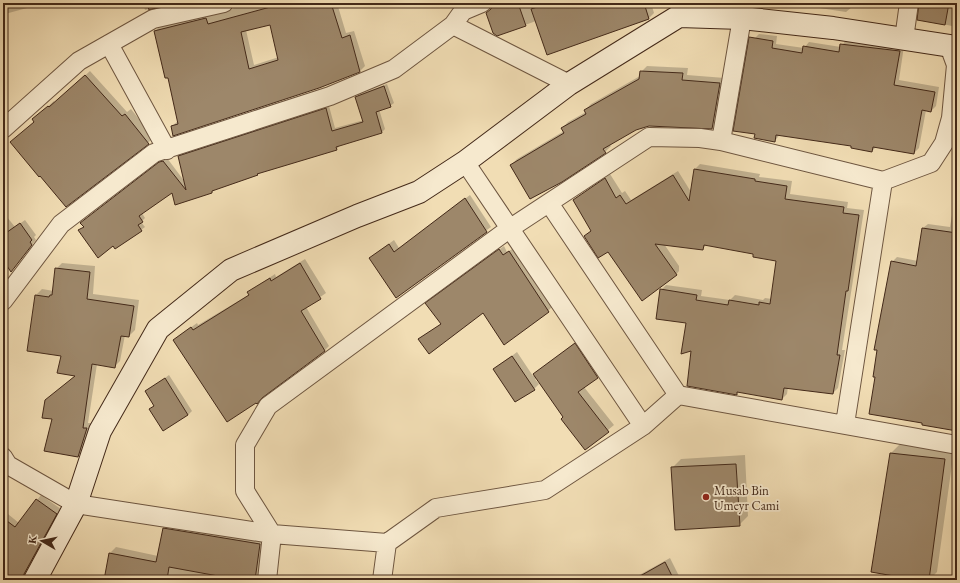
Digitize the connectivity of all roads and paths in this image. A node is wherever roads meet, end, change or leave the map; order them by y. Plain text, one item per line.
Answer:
1 (224, 3) edge
2 (909, 3) edge
3 (478, 4) edge
4 (742, 10) edge
5 (454, 25) junction
6 (904, 39) junction
7 (109, 44) junction
8 (953, 47) edge
9 (569, 84) junction
10 (3, 129) edge
11 (721, 141) junction
12 (167, 150) junction
13 (465, 162) junction
14 (883, 181) junction
15 (548, 203) junction
16 (510, 229) junction
17 (3, 301) edge
18 (678, 395) junction
19 (845, 424) junction
20 (643, 426) junction
21 (957, 445) edge
22 (3, 457) edge
23 (76, 504) junction
24 (272, 534) junction
25 (387, 543) junction
26 (38, 579) edge
27 (267, 580) edge
28 (382, 580) edge

1 - 7 street
2 - 6 street
3 - 5 street
4 - 6 street
4 - 9 street
4 - 11 street
5 - 9 street
5 - 12 street
6 - 8 street
7 - 10 street
7 - 12 street
8 - 14 street
9 - 13 street
11 - 14 street
11 - 15 street
12 - 17 street
13 - 16 street
13 - 23 street
14 - 19 street
15 - 16 street
15 - 18 street
16 - 20 street
16 - 24 street
18 - 19 street
18 - 20 street
19 - 21 street
20 - 25 street
22 - 23 street
23 - 24 street
23 - 26 street
24 - 25 street
24 - 27 street
25 - 28 street

